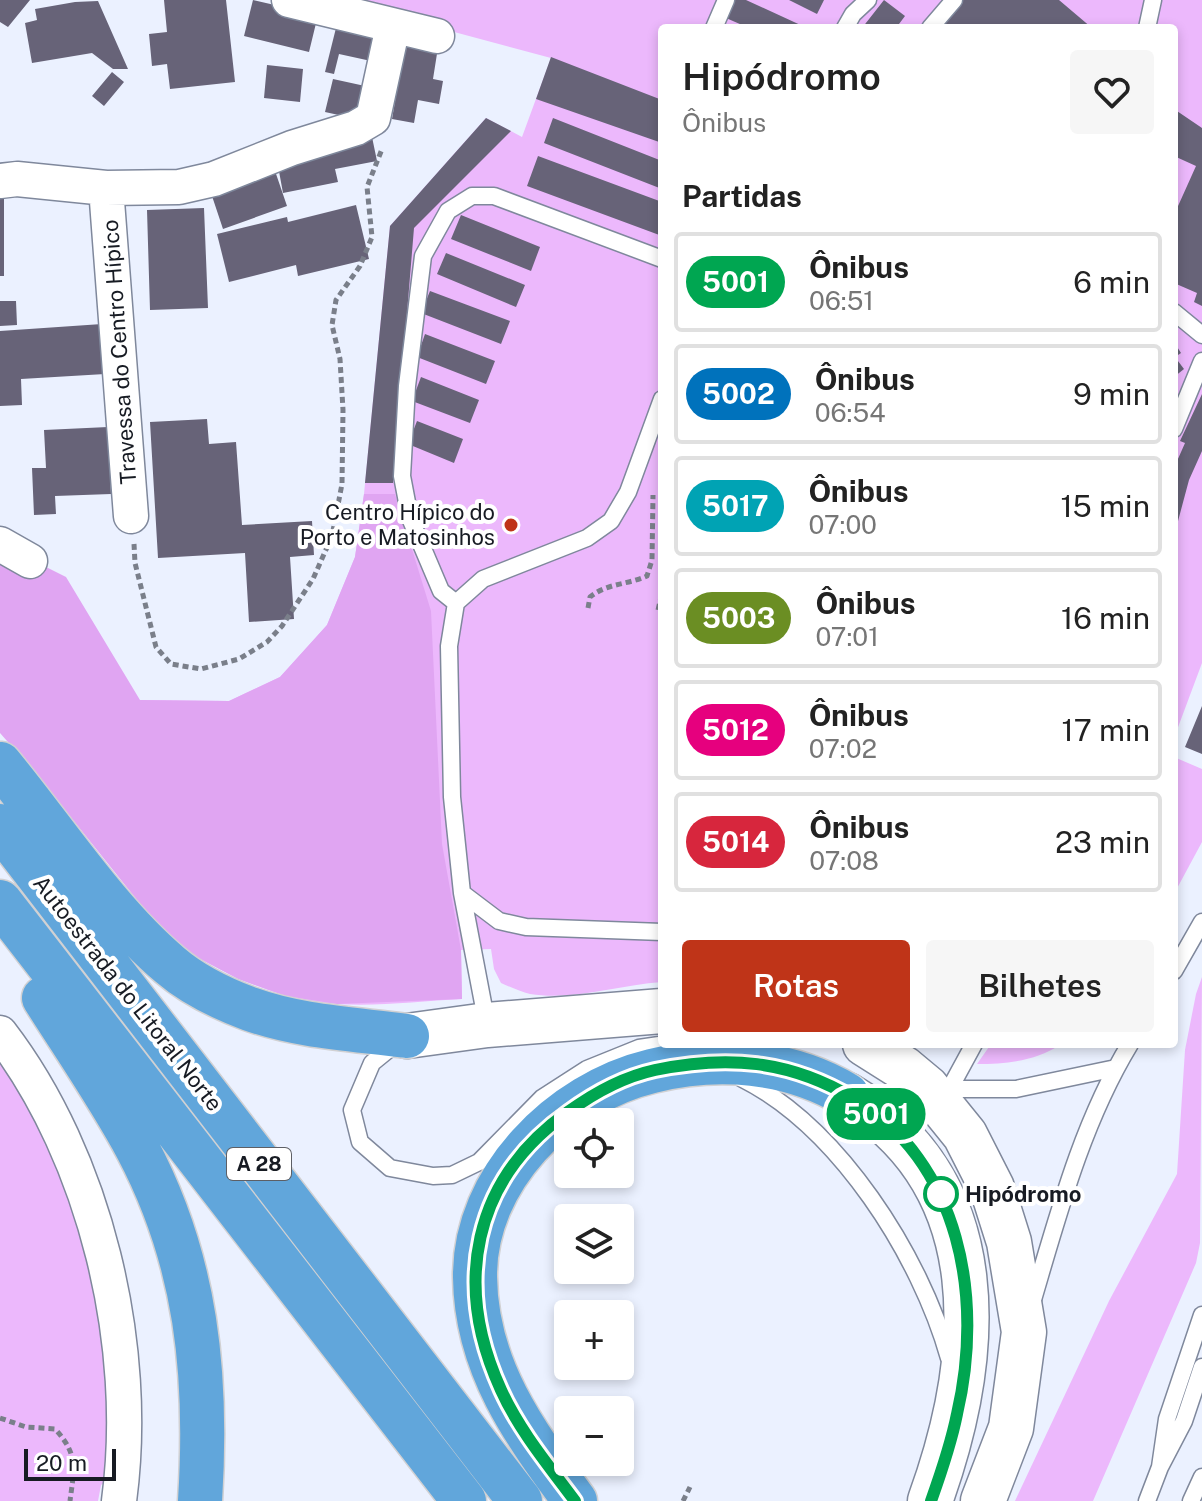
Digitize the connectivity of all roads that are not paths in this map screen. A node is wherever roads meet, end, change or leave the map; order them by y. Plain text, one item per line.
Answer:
1 (289, 0) edge
2 (726, 0) edge
3 (868, 0) edge
4 (954, 0) edge
5 (1153, 0) edge
6 (716, 24) edge
7 (847, 24) edge
8 (933, 24) edge
9 (1148, 24) edge
10 (393, 26) junction
11 (437, 36) dead end
12 (0, 181) edge
13 (106, 188) junction
14 (658, 258) edge
15 (1178, 315) edge
16 (1202, 335) edge
17 (1202, 361) edge
18 (658, 410) edge
19 (1178, 419) edge
20 (131, 516) road end
21 (0, 544) edge
22 (30, 561) dead end
23 (456, 603) junction
24 (0, 764) edge
25 (0, 826) edge
26 (462, 893) junction
27 (0, 902) edge
28 (1202, 922) edge
29 (0, 928) edge
30 (658, 932) edge
31 (1178, 964) edge
32 (658, 1011) edge
33 (487, 1025) junction
34 (0, 1033) edge
35 (407, 1036) junction
36 (871, 1048) edge
37 (971, 1048) edge
38 (1128, 1048) edge
39 (760, 1049) dead end
40 (682, 1054) edge
41 (1116, 1068) junction
42 (938, 1089) junction
43 (847, 1095) junction
44 (1202, 1315) edge
45 (1024, 1332) junction
46 (1202, 1367) edge
47 (958, 1414) junction
48 (1202, 1463) edge
49 (1160, 1467) junction
50 (1201, 1477) edge
51 (119, 1501) edge
52 (200, 1501) edge
53 (464, 1501) edge
54 (520, 1501) edge
55 (575, 1501) edge
56 (930, 1501) edge
57 (983, 1501) edge
58 (1147, 1501) edge
59 (1191, 1501) edge

1 - 10 street
2 - 6 lane
3 - 7 lane
4 - 8 lane
5 - 9 lane
10 - 11 street
10 - 13 street
12 - 13 street
13 - 20 street, Travessa do Centro Hípico
14 - 23 lane
15 - 16 lane
17 - 19 lane
18 - 23 lane
21 - 22 street
23 - 26 lane
24 - 35 highway
25 - 54 highway, Autoestrada do Litoral Norte / A 28
26 - 30 lane
26 - 33 lane
27 - 53 highway, Autoestrada do Litoral Norte / A 28
28 - 31 lane
29 - 52 highway
32 - 33 main road
33 - 35 main road
34 - 51 street
35 - 40 lane
36 - 42 main road
37 - 42 lane
38 - 41 lane
39 - 43 lane
40 - 43 highway
40 - 47 lane
40 - 55 highway
41 - 42 lane
41 - 45 lane
42 - 45 main road
43 - 47 main road
44 - 49 lane
45 - 57 main road
46 - 49 lane
47 - 56 main road
48 - 50 lane
49 - 58 lane
50 - 59 lane

